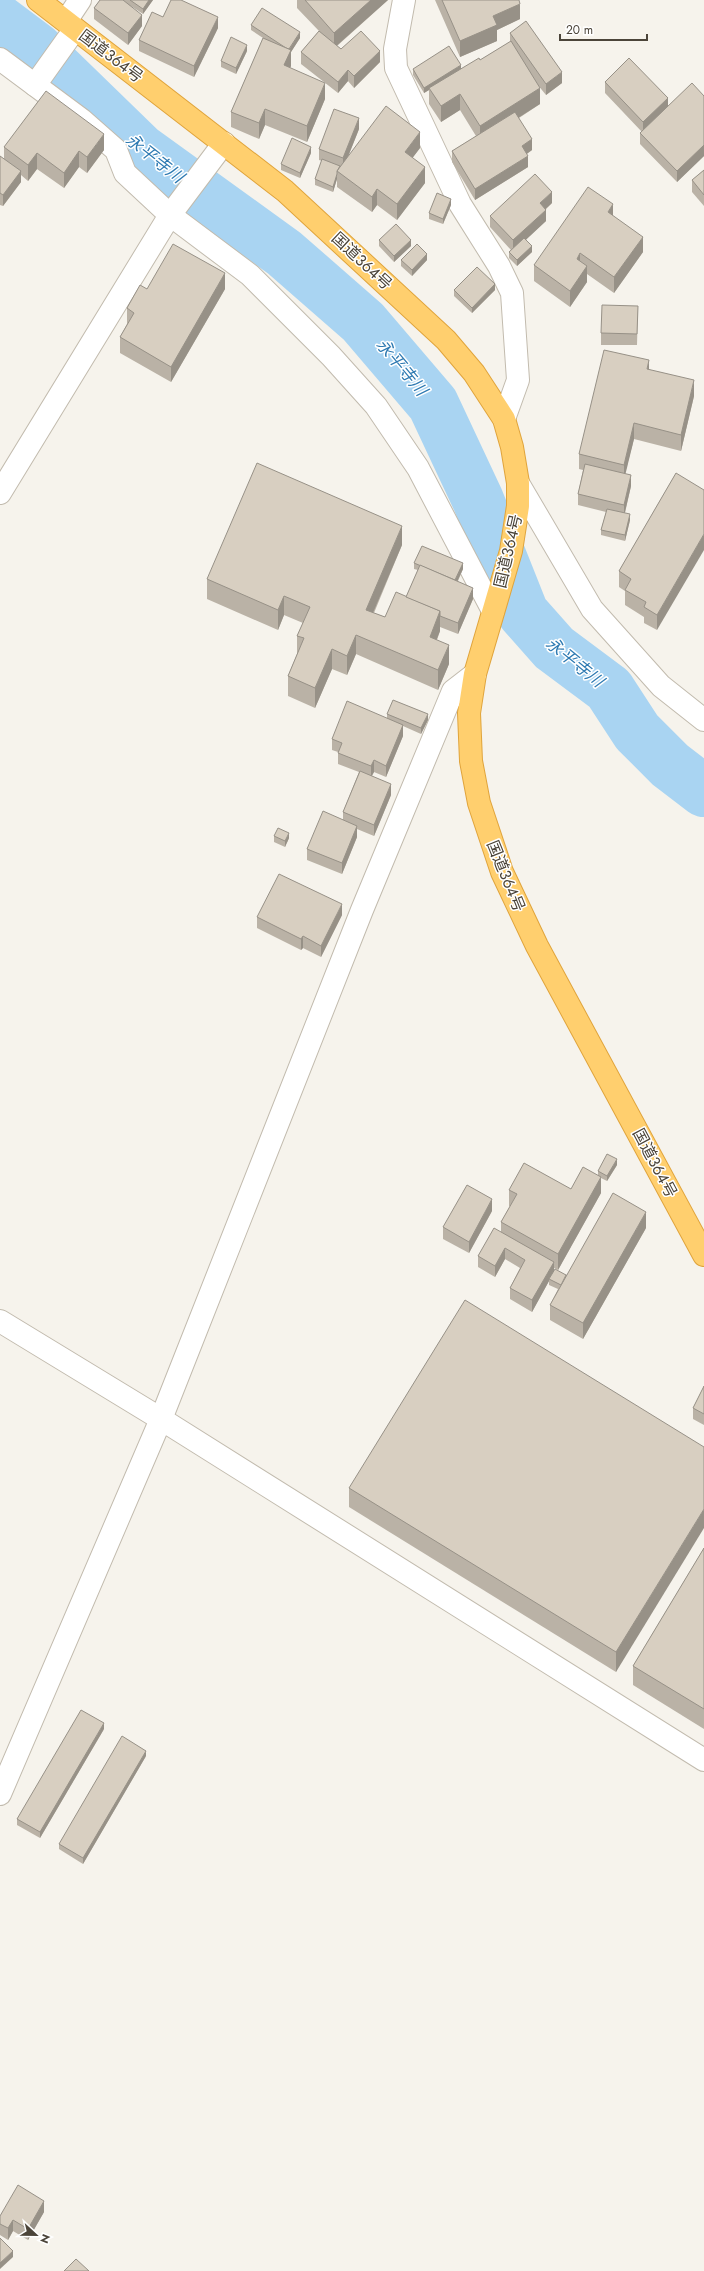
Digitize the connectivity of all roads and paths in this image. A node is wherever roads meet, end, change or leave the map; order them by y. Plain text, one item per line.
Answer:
1 (38, 0) edge
2 (80, 0) edge
3 (404, 0) edge
4 (69, 30) junction
5 (0, 59) edge
6 (37, 82) junction
7 (220, 149) junction
8 (174, 209) junction
9 (504, 419) junction
10 (518, 482) junction
11 (0, 493) edge
12 (495, 606) junction
13 (475, 674) junction
14 (704, 720) edge
15 (704, 1255) edge
16 (0, 1321) edge
17 (161, 1419) junction
18 (704, 1760) edge
19 (0, 1794) edge

1 - 4 highway, 国道364号
2 - 4 street
3 - 9 street
4 - 6 street
4 - 7 highway, 国道364号
5 - 6 street
6 - 8 street
7 - 8 street
7 - 9 highway, 国道364号
8 - 11 street
8 - 12 street
9 - 10 highway, 国道364号
10 - 12 highway, 国道364号
10 - 14 street
12 - 13 highway, 国道364号
13 - 15 highway, 国道364号
13 - 17 street
16 - 17 street
17 - 18 street
17 - 19 street

